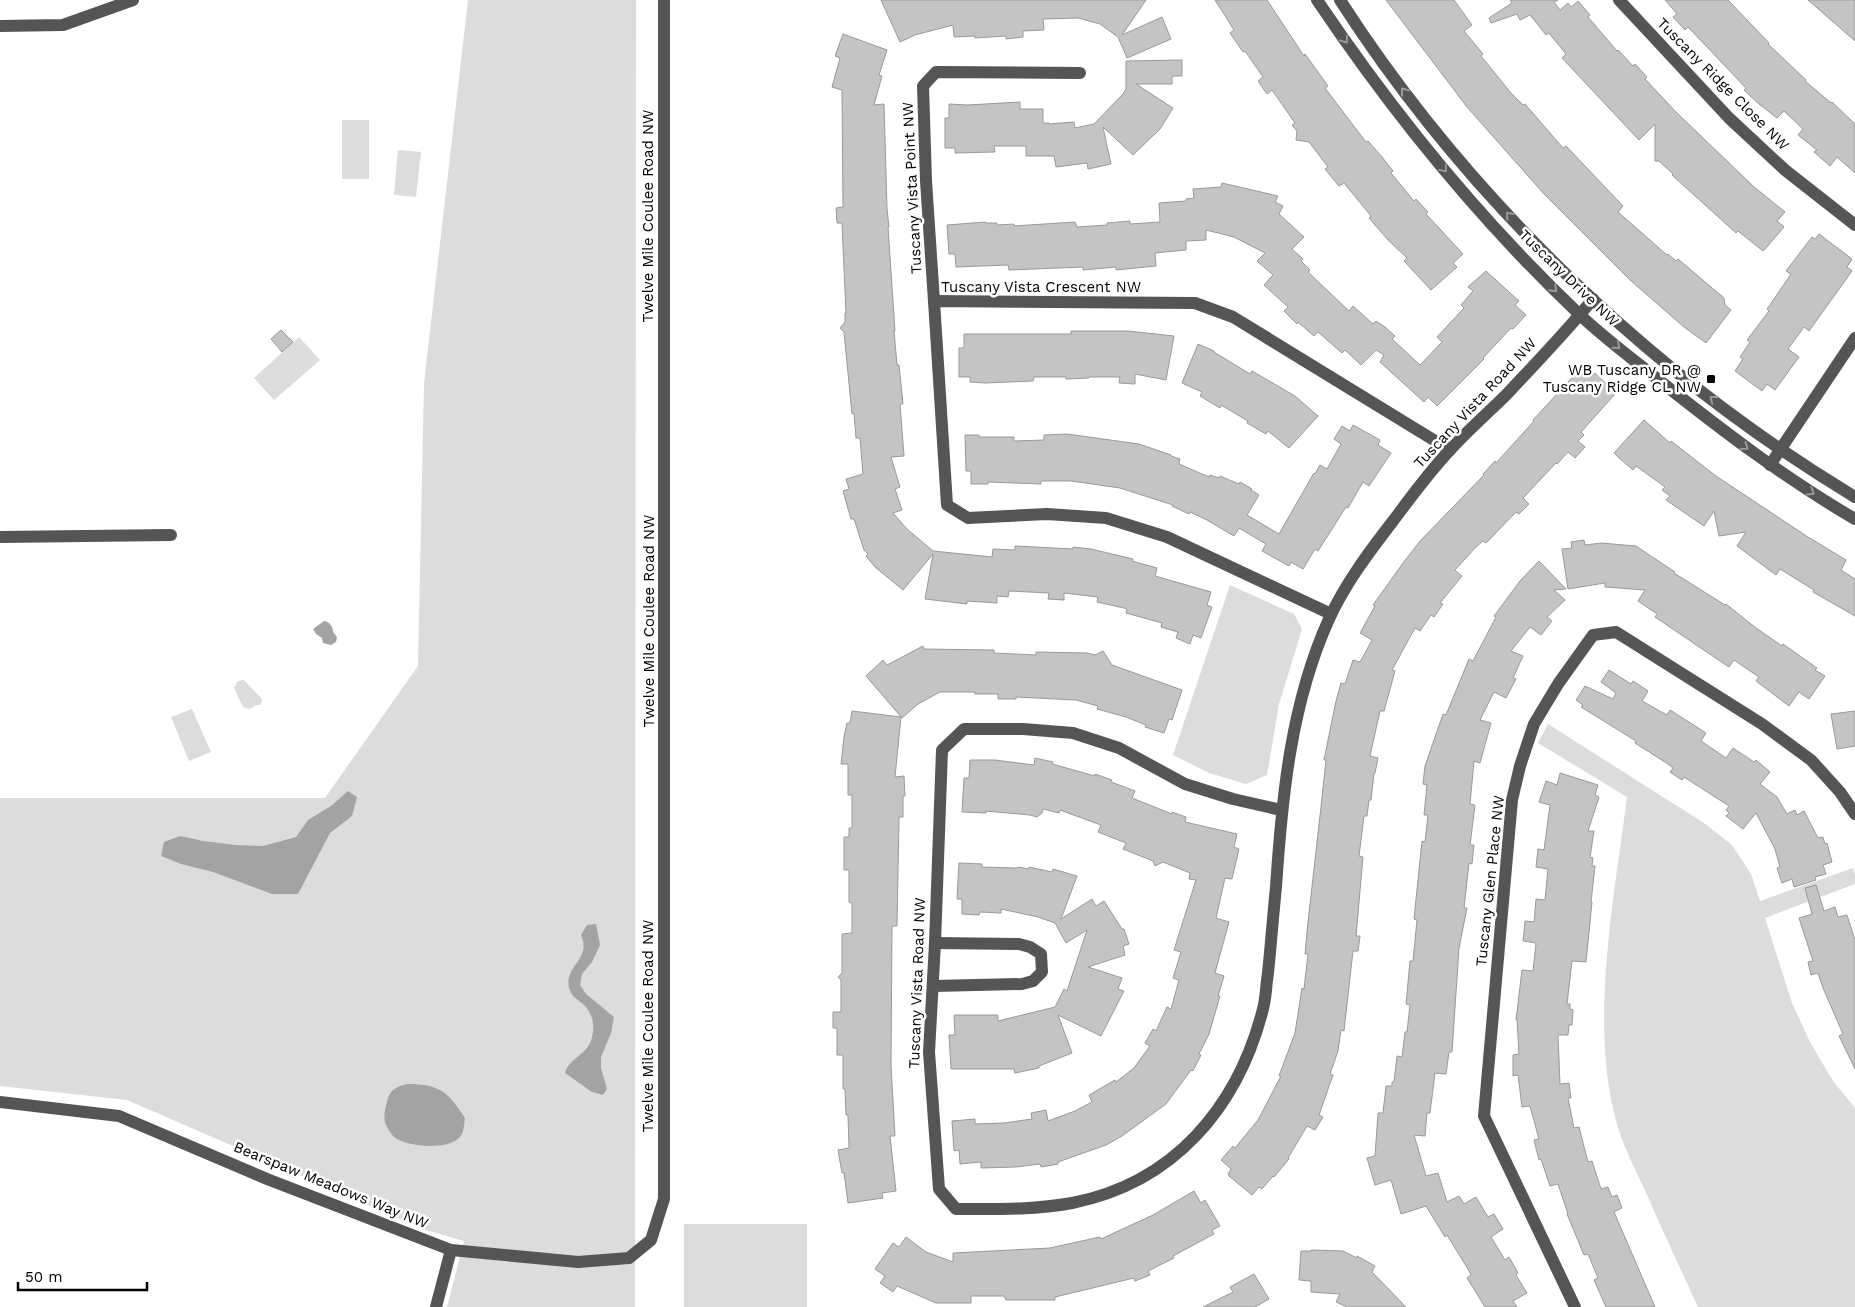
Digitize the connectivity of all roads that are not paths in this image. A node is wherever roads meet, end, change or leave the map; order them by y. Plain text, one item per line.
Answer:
1 (133, 0) edge
2 (664, 0) edge
3 (1317, 0) edge
4 (1340, 0) edge
5 (1619, 0) edge
6 (0, 26) edge
7 (1080, 73) dead end
8 (1855, 226) edge
9 (1594, 299) junction
10 (934, 301) junction
11 (1580, 315) junction
12 (1855, 338) edge
13 (1781, 449) junction
14 (1450, 450) junction
15 (1770, 465) junction
16 (1855, 497) edge
17 (1855, 519) edge
18 (171, 536) dead end
19 (0, 537) edge
20 (1331, 614) junction
21 (1282, 810) junction
22 (1855, 814) edge
23 (935, 943) junction
24 (933, 986) junction
25 (0, 1102) edge
26 (651, 1240) joint
27 (451, 1250) junction
28 (436, 1307) edge
29 (1574, 1307) edge

1 - 6 street
2 - 26 street, Twelve Mile Coulee Road NW
3 -> 11 street, Tuscany Drive NW
9 -> 4 street, Tuscany Drive NW
5 - 8 street, Tuscany Ridge Close NW
7 - 10 street, Tuscany Vista Point NW
9 - 11 street, Tuscany Vista Road NW
13 -> 9 street, Tuscany Drive NW
10 - 14 street, Tuscany Vista Crescent NW
10 - 20 street, Tuscany Vista Crescent NW
11 - 14 street, Tuscany Vista Road NW
11 -> 15 street, Tuscany Drive NW
12 - 13 street
13 - 15 street
13 - 16 street, Tuscany Drive NW
14 - 20 street, Tuscany Vista Road NW
15 -> 17 street, Tuscany Drive NW
18 - 19 street
20 - 21 street, Tuscany Vista Road NW
21 - 23 street, Tuscany Vista Road NW
21 - 24 street, Tuscany Vista Road NW
22 - 29 street, Tuscany Glen Place NW
23 - 24 street, Tuscany Vista Road NW
23 - 24 street
25 - 27 street, Bearspaw Meadows Way NW
26 - 27 street, Bearspaw Meadows Way NW
27 - 28 street

